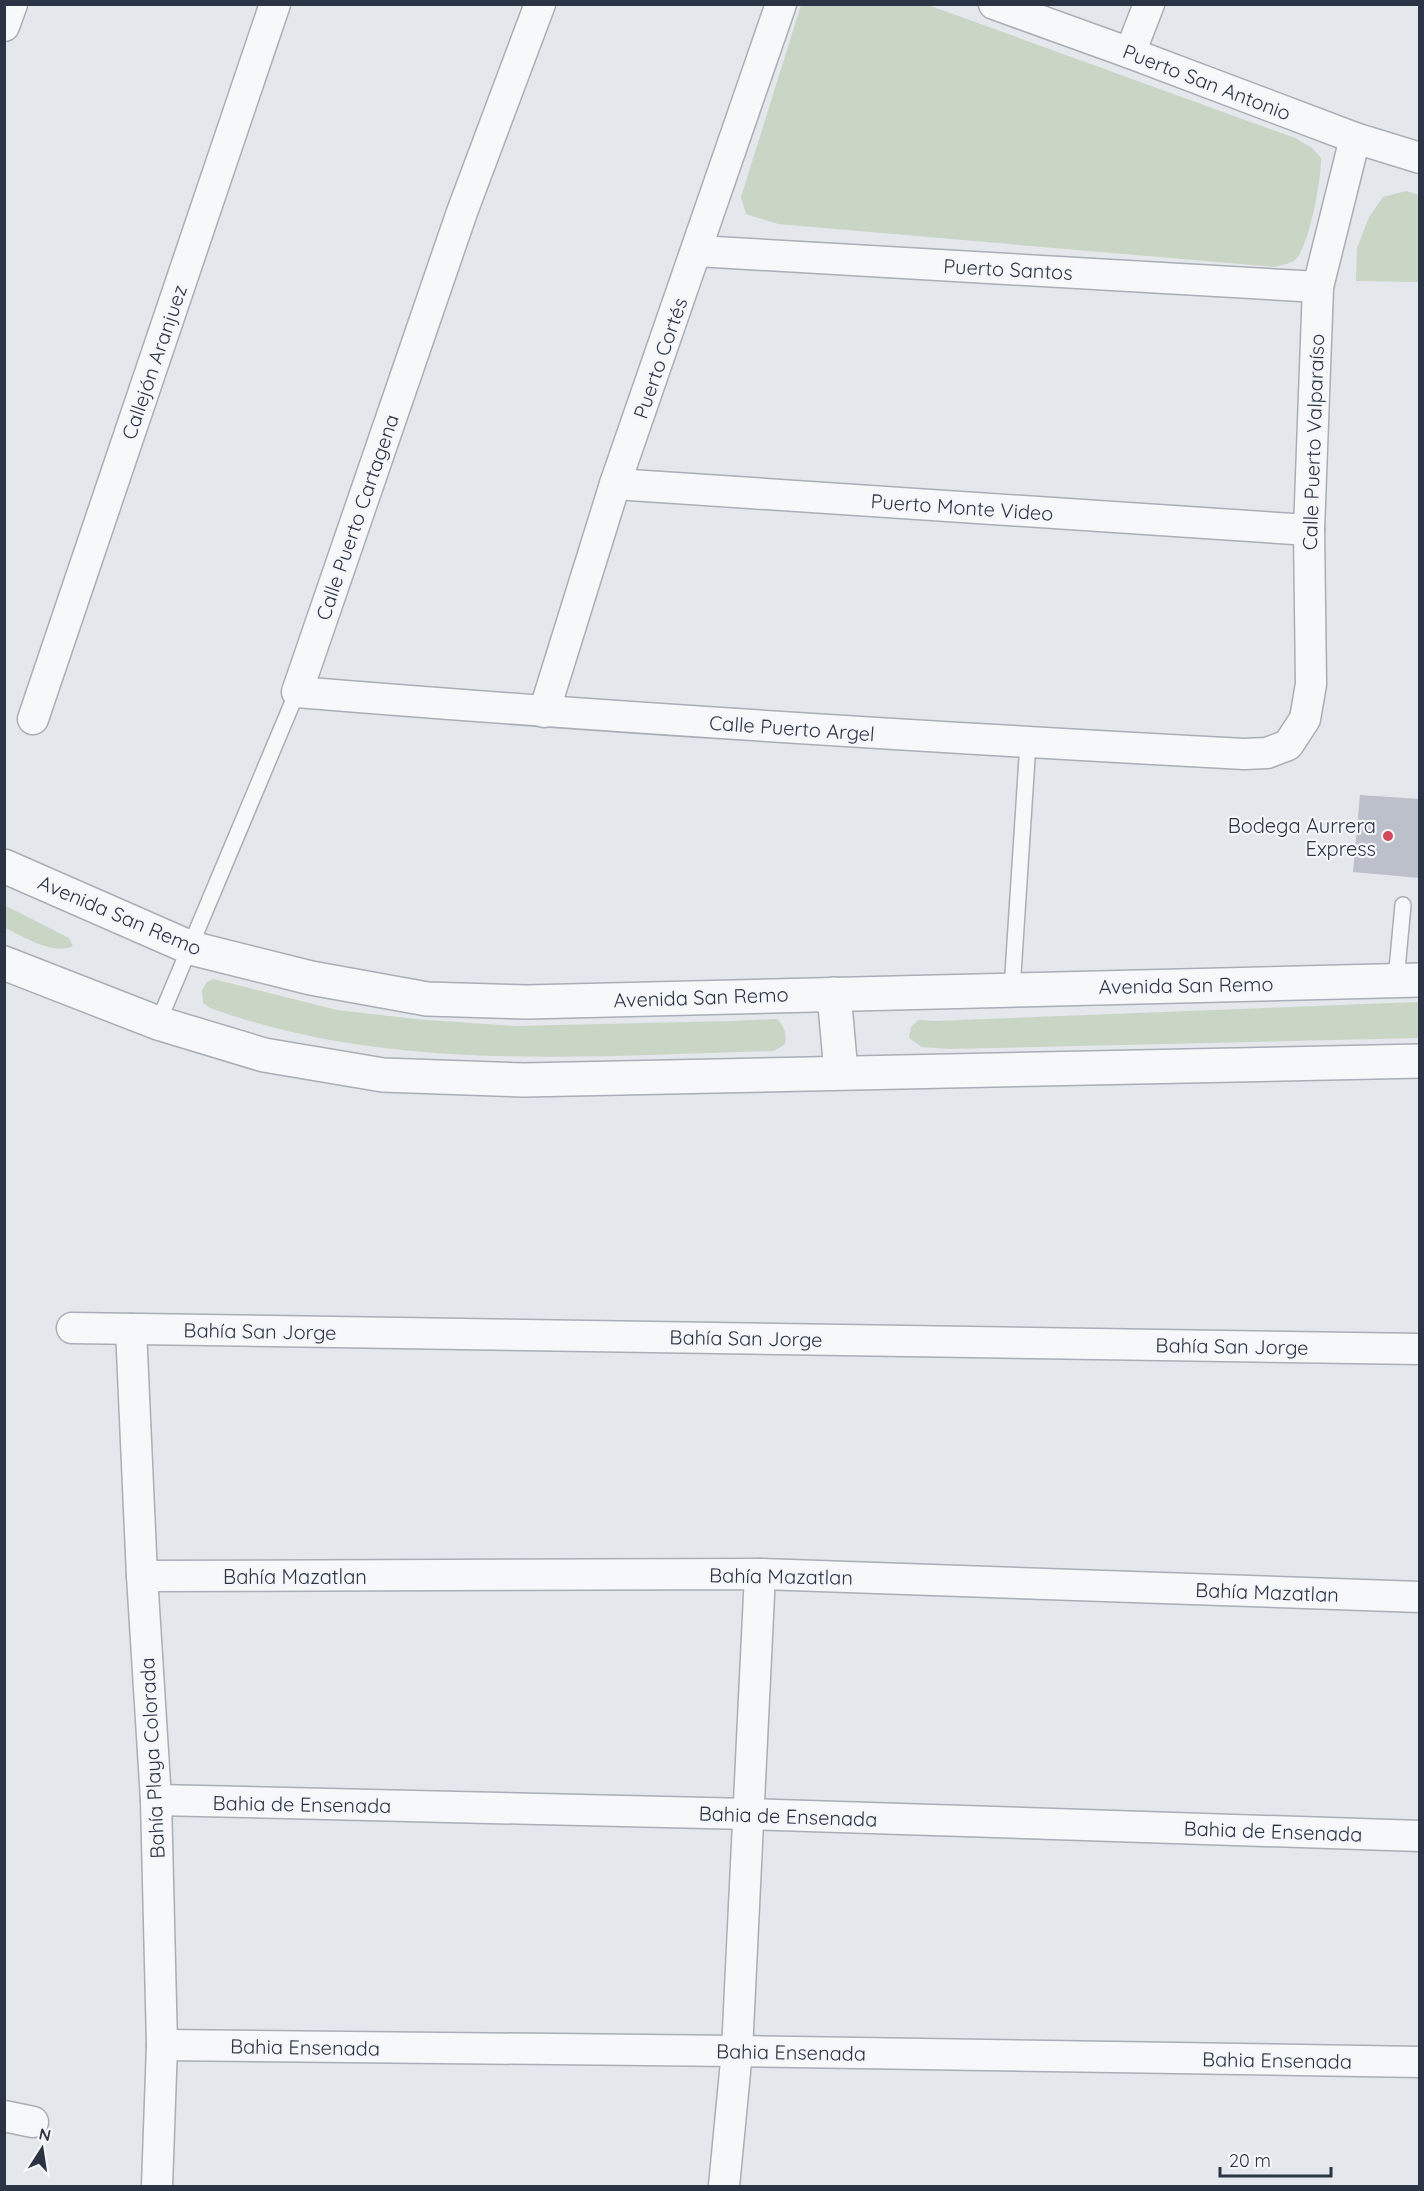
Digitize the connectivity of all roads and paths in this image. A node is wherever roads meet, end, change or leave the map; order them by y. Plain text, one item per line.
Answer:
1 (12, 4) edge
2 (275, 4) edge
3 (540, 4) edge
4 (781, 4) edge
5 (994, 4) edge
6 (1149, 4) edge
7 (4, 26) edge
8 (1130, 53) junction
9 (1355, 138) junction
10 (1419, 158) edge
11 (697, 251) junction
12 (1318, 286) junction
13 (615, 484) junction
14 (1310, 530) junction
15 (297, 692) junction
16 (544, 712) junction
17 (33, 719) dead end
18 (1028, 743) junction
19 (1288, 745) joint
20 (4, 866) edge
21 (1403, 905) dead end
22 (191, 948) junction
23 (4, 963) edge
24 (1408, 980) edge
25 (1012, 989) junction
26 (834, 994) junction
27 (158, 1023) junction
28 (1419, 1061) edge
29 (841, 1072) junction
30 (72, 1328) dead end
31 (131, 1329) junction
32 (1419, 1348) edge
33 (760, 1575) junction
34 (142, 1576) junction
35 (1419, 1597) edge
36 (156, 1800) junction
37 (748, 1814) junction
38 (1419, 1836) edge
39 (162, 2045) junction
40 (737, 2051) junction
41 (1419, 2062) edge
42 (4, 2116) edge
43 (33, 2122) dead end
44 (157, 2187) edge
45 (724, 2187) edge

1 - 7 street
2 - 17 street, Callejón Aranjuez
3 - 15 street, Calle Puerto Cartagena
4 - 11 street, Puerto Cortés
5 - 8 street, Puerto San Antonio
6 - 8 street
8 - 9 street, Puerto San Antonio
9 - 10 street, Puerto San Antonio
9 - 12 street, Calle Puerto Valparaíso
11 - 12 street, Puerto Santos
11 - 13 street, Puerto Cortés
12 - 14 street, Calle Puerto Valparaíso
13 - 14 street, Puerto Monte Video
13 - 16 street, Puerto Cortés
14 - 19 street, Calle Puerto Valparaíso
15 - 16 street, Calle Puerto Argel
15 - 22 lane, Calle Puerto Cartagena
16 - 18 street, Calle Puerto Argel
18 - 19 street, Calle Puerto Argel
18 - 25 lane
20 - 22 street, Avenida San Remo
21 - 24 lane
22 - 26 street, Avenida San Remo
22 - 27 lane, Calle Puerto Cartagena
23 - 27 street
24 - 25 street, Avenida San Remo
25 - 26 street, Avenida San Remo
26 - 29 street
27 - 29 street
28 - 29 street
30 - 31 street, Bahía San Jorge
31 - 32 street, Bahía San Jorge
31 - 34 street, Bahía Playa Colorada
33 - 34 street, Bahía Mazatlan
33 - 35 street, Bahía Mazatlan
33 - 37 street
34 - 36 street, Bahía Playa Colorada
36 - 37 street, Bahia de Ensenada
36 - 39 street, Bahía Playa Colorada
37 - 38 street, Bahia de Ensenada
37 - 40 street
39 - 40 street, Bahia Ensenada
39 - 44 street, Bahía Playa Colorada
40 - 41 street, Bahia Ensenada
40 - 45 street
42 - 43 street

